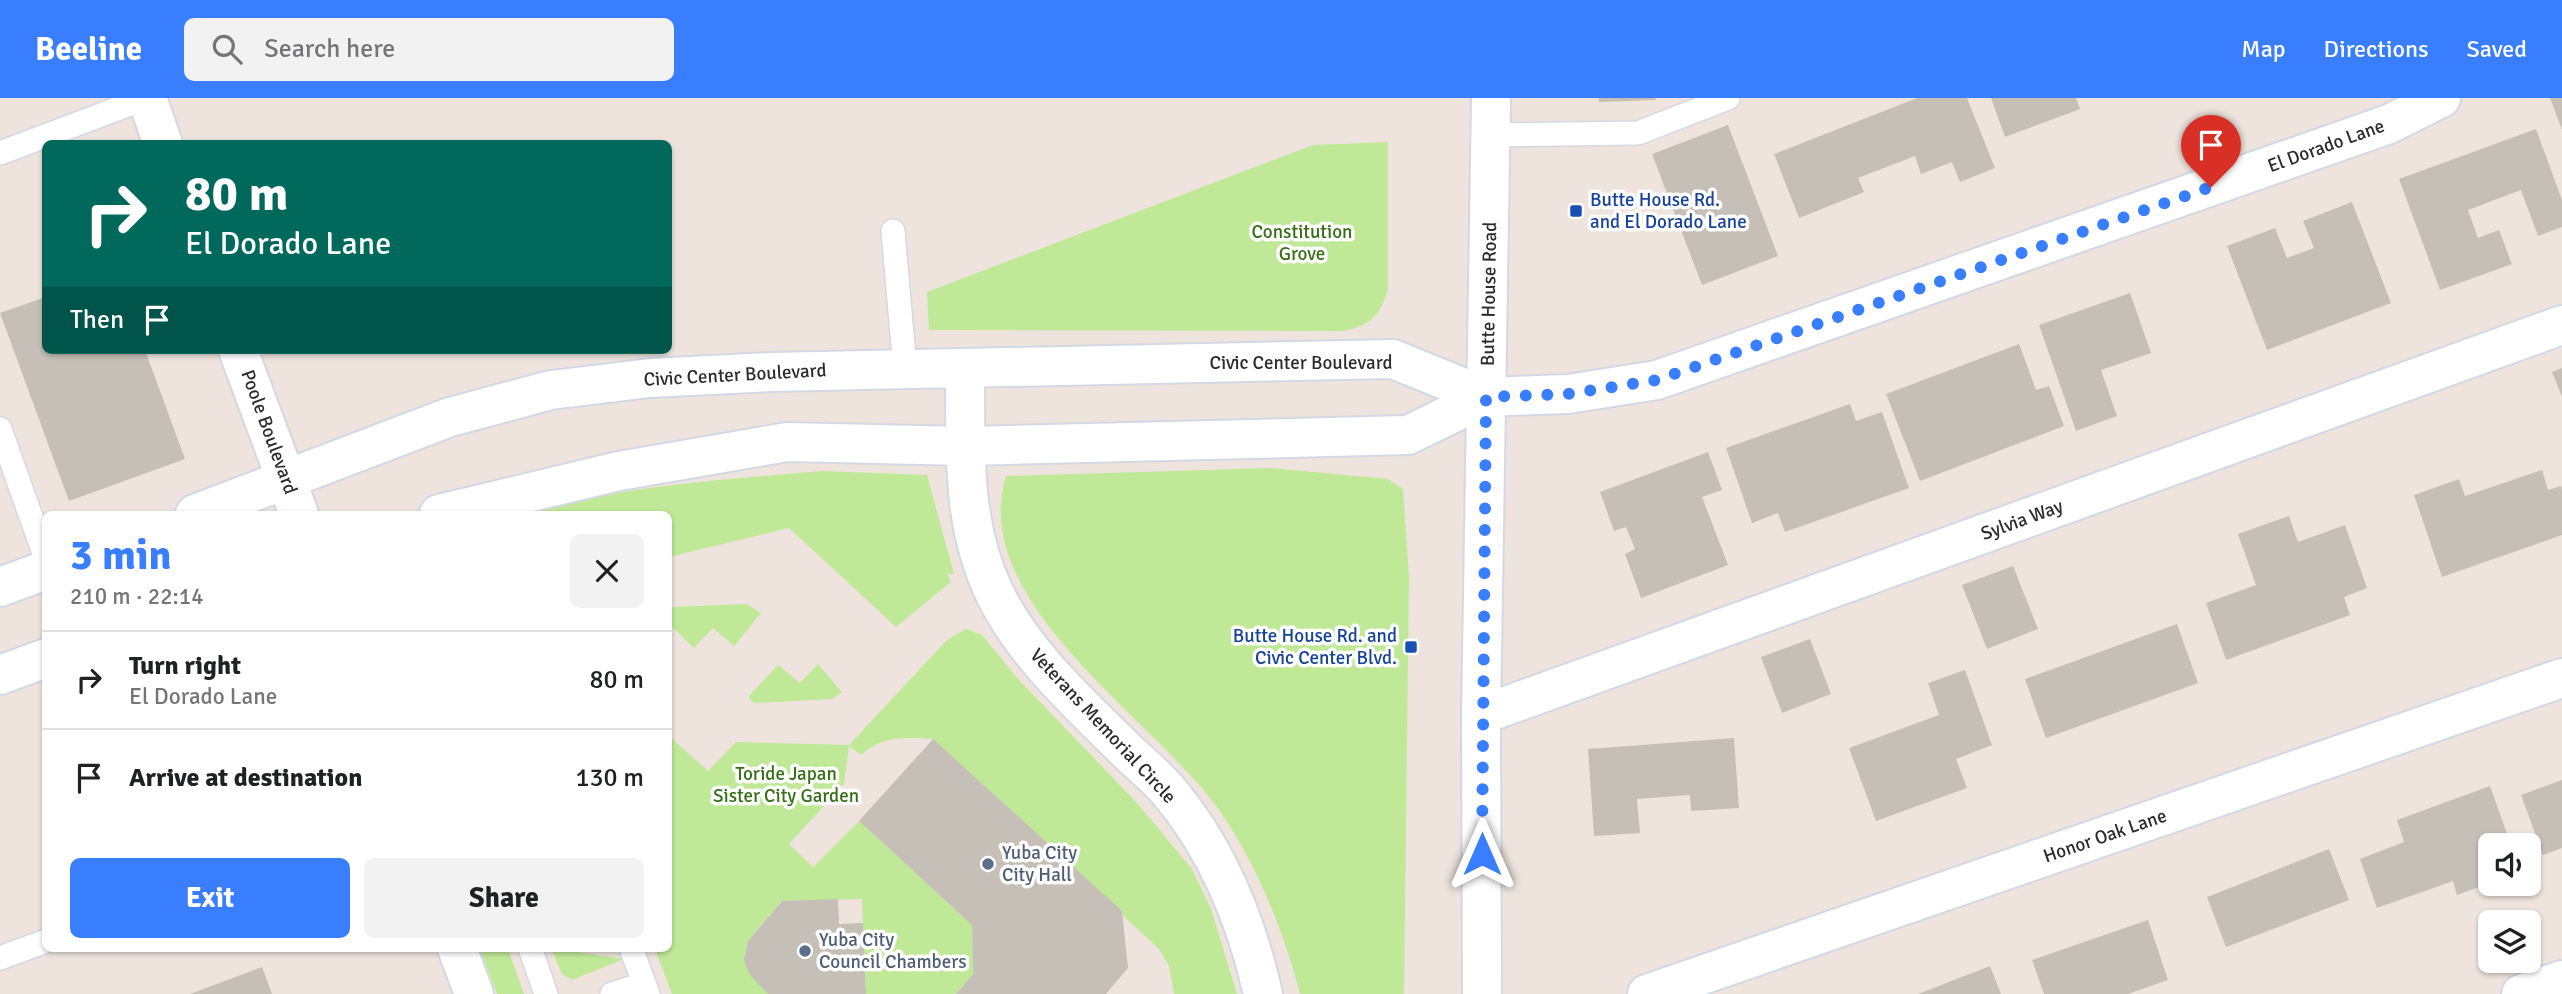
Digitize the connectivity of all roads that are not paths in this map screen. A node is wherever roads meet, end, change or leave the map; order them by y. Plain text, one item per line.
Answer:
1 (146, 98) edge
2 (1728, 98) edge
3 (2441, 98) edge
4 (1491, 117) edge
5 (162, 140) edge
6 (0, 152) edge
7 (893, 231) dead end
8 (2562, 325) edge
9 (239, 354) edge
10 (965, 368) junction
11 (905, 369) junction
12 (1486, 397) junction
13 (0, 429) edge
14 (966, 446) junction
15 (293, 498) edge
16 (213, 511) edge
17 (452, 511) edge
18 (42, 548) edge
19 (42, 571) edge
20 (0, 587) edge
21 (42, 659) edge
22 (0, 675) edge
23 (2562, 677) edge
24 (1482, 715) junction
25 (42, 943) edge
26 (458, 952) edge
27 (531, 952) edge
28 (632, 952) edge
29 (0, 958) edge
30 (2562, 979) edge
31 (646, 989) edge
32 (474, 994) edge
33 (546, 994) edge
34 (612, 994) edge
35 (1264, 994) edge
36 (1482, 994) edge
37 (1647, 994) edge
38 (2521, 994) edge

1 - 5 street
1 - 6 lane
2 - 4 lane
3 - 12 street, El Dorado Lane
4 - 12 street, Butte House Road
7 - 11 lane
8 - 24 street, Sylvia Way
9 - 15 street, Poole Boulevard
10 - 11 street, Civic Center Boulevard
10 - 12 street, Civic Center Boulevard
10 - 14 street, Veterans Memorial Circle
11 - 15 street, Civic Center Boulevard
12 - 14 street
12 - 24 street, Butte House Road
13 - 18 lane
14 - 17 street
14 - 35 street, Veterans Memorial Circle
15 - 16 street, Civic Center Boulevard
19 - 20 street
21 - 22 street
23 - 37 street, Honor Oak Lane
24 - 36 street, Butte House Road
25 - 29 lane
26 - 32 street
27 - 33 lane
28 - 31 lane
30 - 38 street
31 - 34 lane

